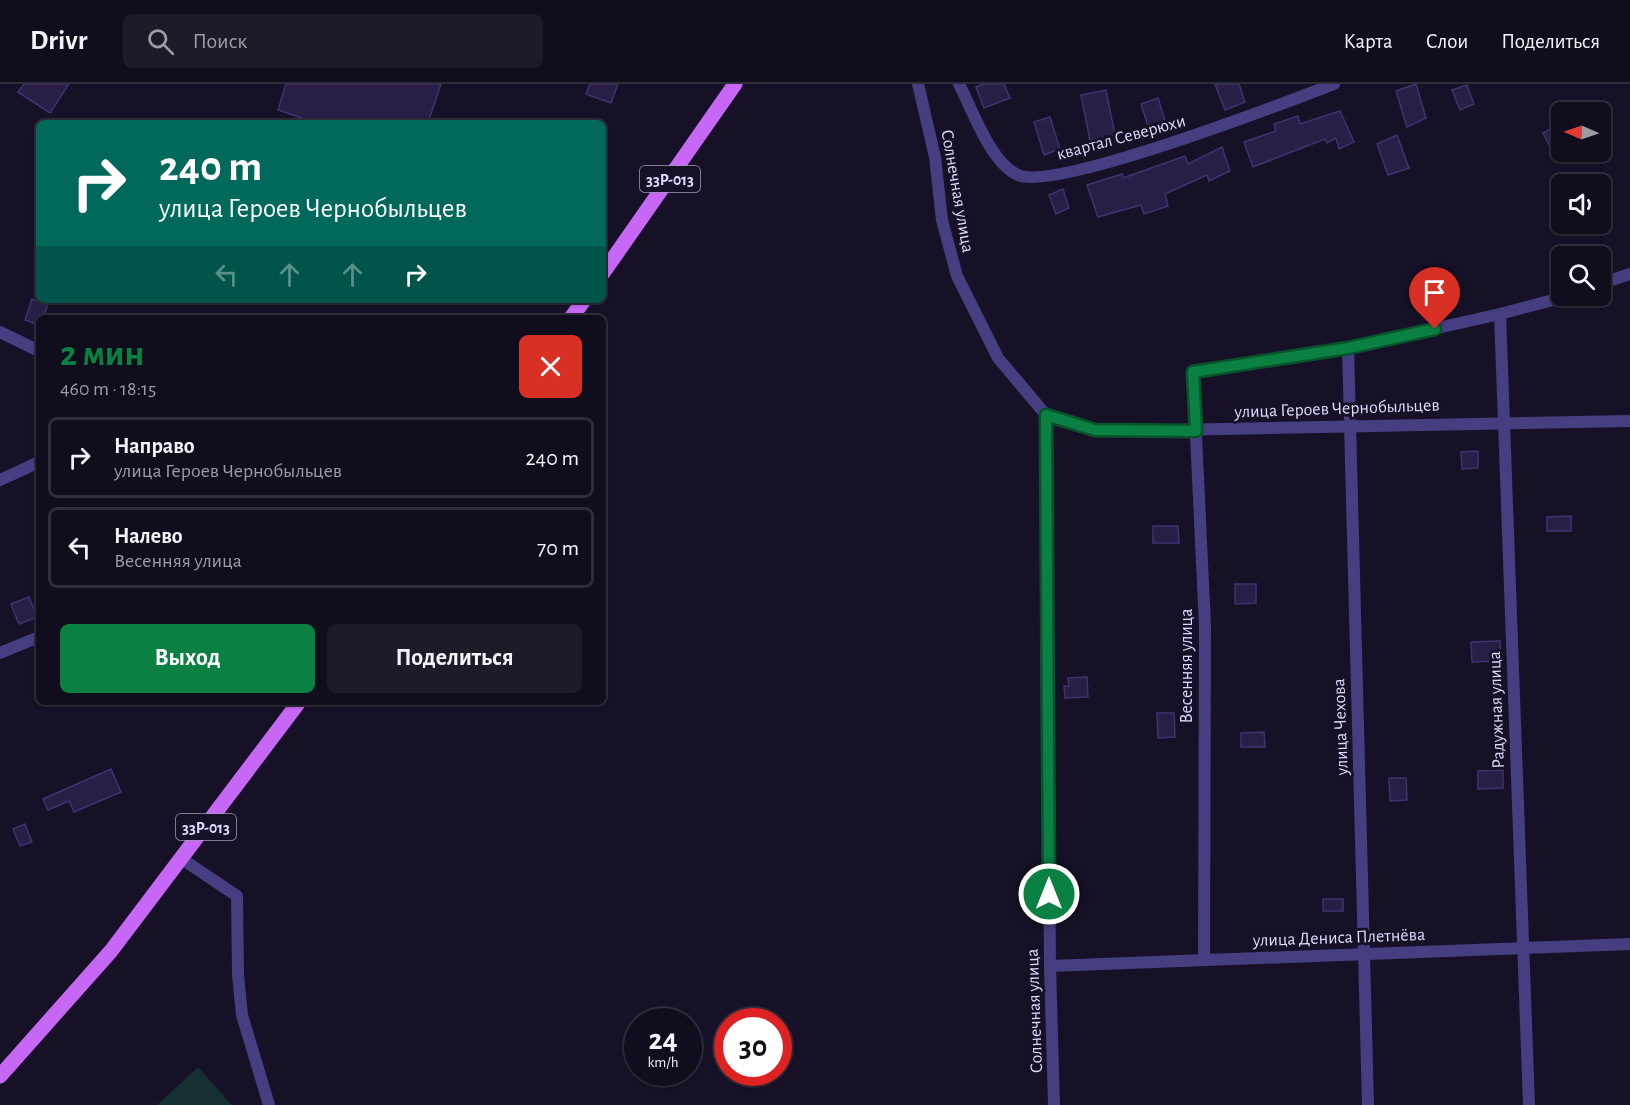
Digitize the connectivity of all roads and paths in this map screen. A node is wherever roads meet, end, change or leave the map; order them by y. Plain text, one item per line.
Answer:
1 (735, 84) edge
2 (918, 84) edge
3 (959, 84) edge
4 (1334, 84) edge
5 (606, 269) edge
6 (1630, 274) edge
7 (1611, 280) edge
8 (1551, 300) edge
9 (1500, 314) junction
10 (0, 332) edge
11 (1348, 348) junction
12 (36, 350) edge
13 (1046, 415) junction
14 (1630, 421) edge
15 (1503, 422) junction
16 (1349, 425) junction
17 (1196, 431) junction
18 (36, 463) edge
19 (0, 480) edge
20 (36, 638) edge
21 (0, 653) edge
22 (297, 705) edge
23 (182, 859) junction
24 (1630, 944) edge
25 (1522, 949) junction
26 (1364, 954) junction
27 (1204, 960) junction
28 (1050, 966) junction
29 (0, 1076) edge
30 (269, 1105) edge
31 (1054, 1105) edge
32 (1368, 1105) edge
33 (1529, 1105) edge

1 - 5 main road, 33Р-013
2 - 13 street, Солнечная улица
3 - 4 street, квартал Северюхи
6 - 7 street
8 - 9 street
9 - 11 street
9 - 15 street, Радужная улица
10 - 12 street
11 - 16 street, улица Чехова
11 - 17 street, Весенняя улица
13 - 17 street, улица Героев Чернобыльцев
13 - 28 street, Солнечная улица
14 - 15 street, улица Героев Чернобыльцев
15 - 16 street, улица Героев Чернобыльцев
15 - 25 street, Радужная улица
16 - 17 street, улица Героев Чернобыльцев
16 - 26 street, улица Чехова
17 - 27 street, Весенняя улица
18 - 19 street
20 - 21 street
22 - 23 main road, 33Р-013
23 - 29 main road, 33Р-013
23 - 30 street
24 - 25 street, улица Дениса Плетнёва
25 - 26 street, улица Дениса Плетнёва
25 - 33 street, Радужная улица
26 - 27 street, улица Дениса Плетнёва
26 - 32 street, улица Чехова
27 - 28 street, улица Дениса Плетнёва
28 - 31 street, Солнечная улица

